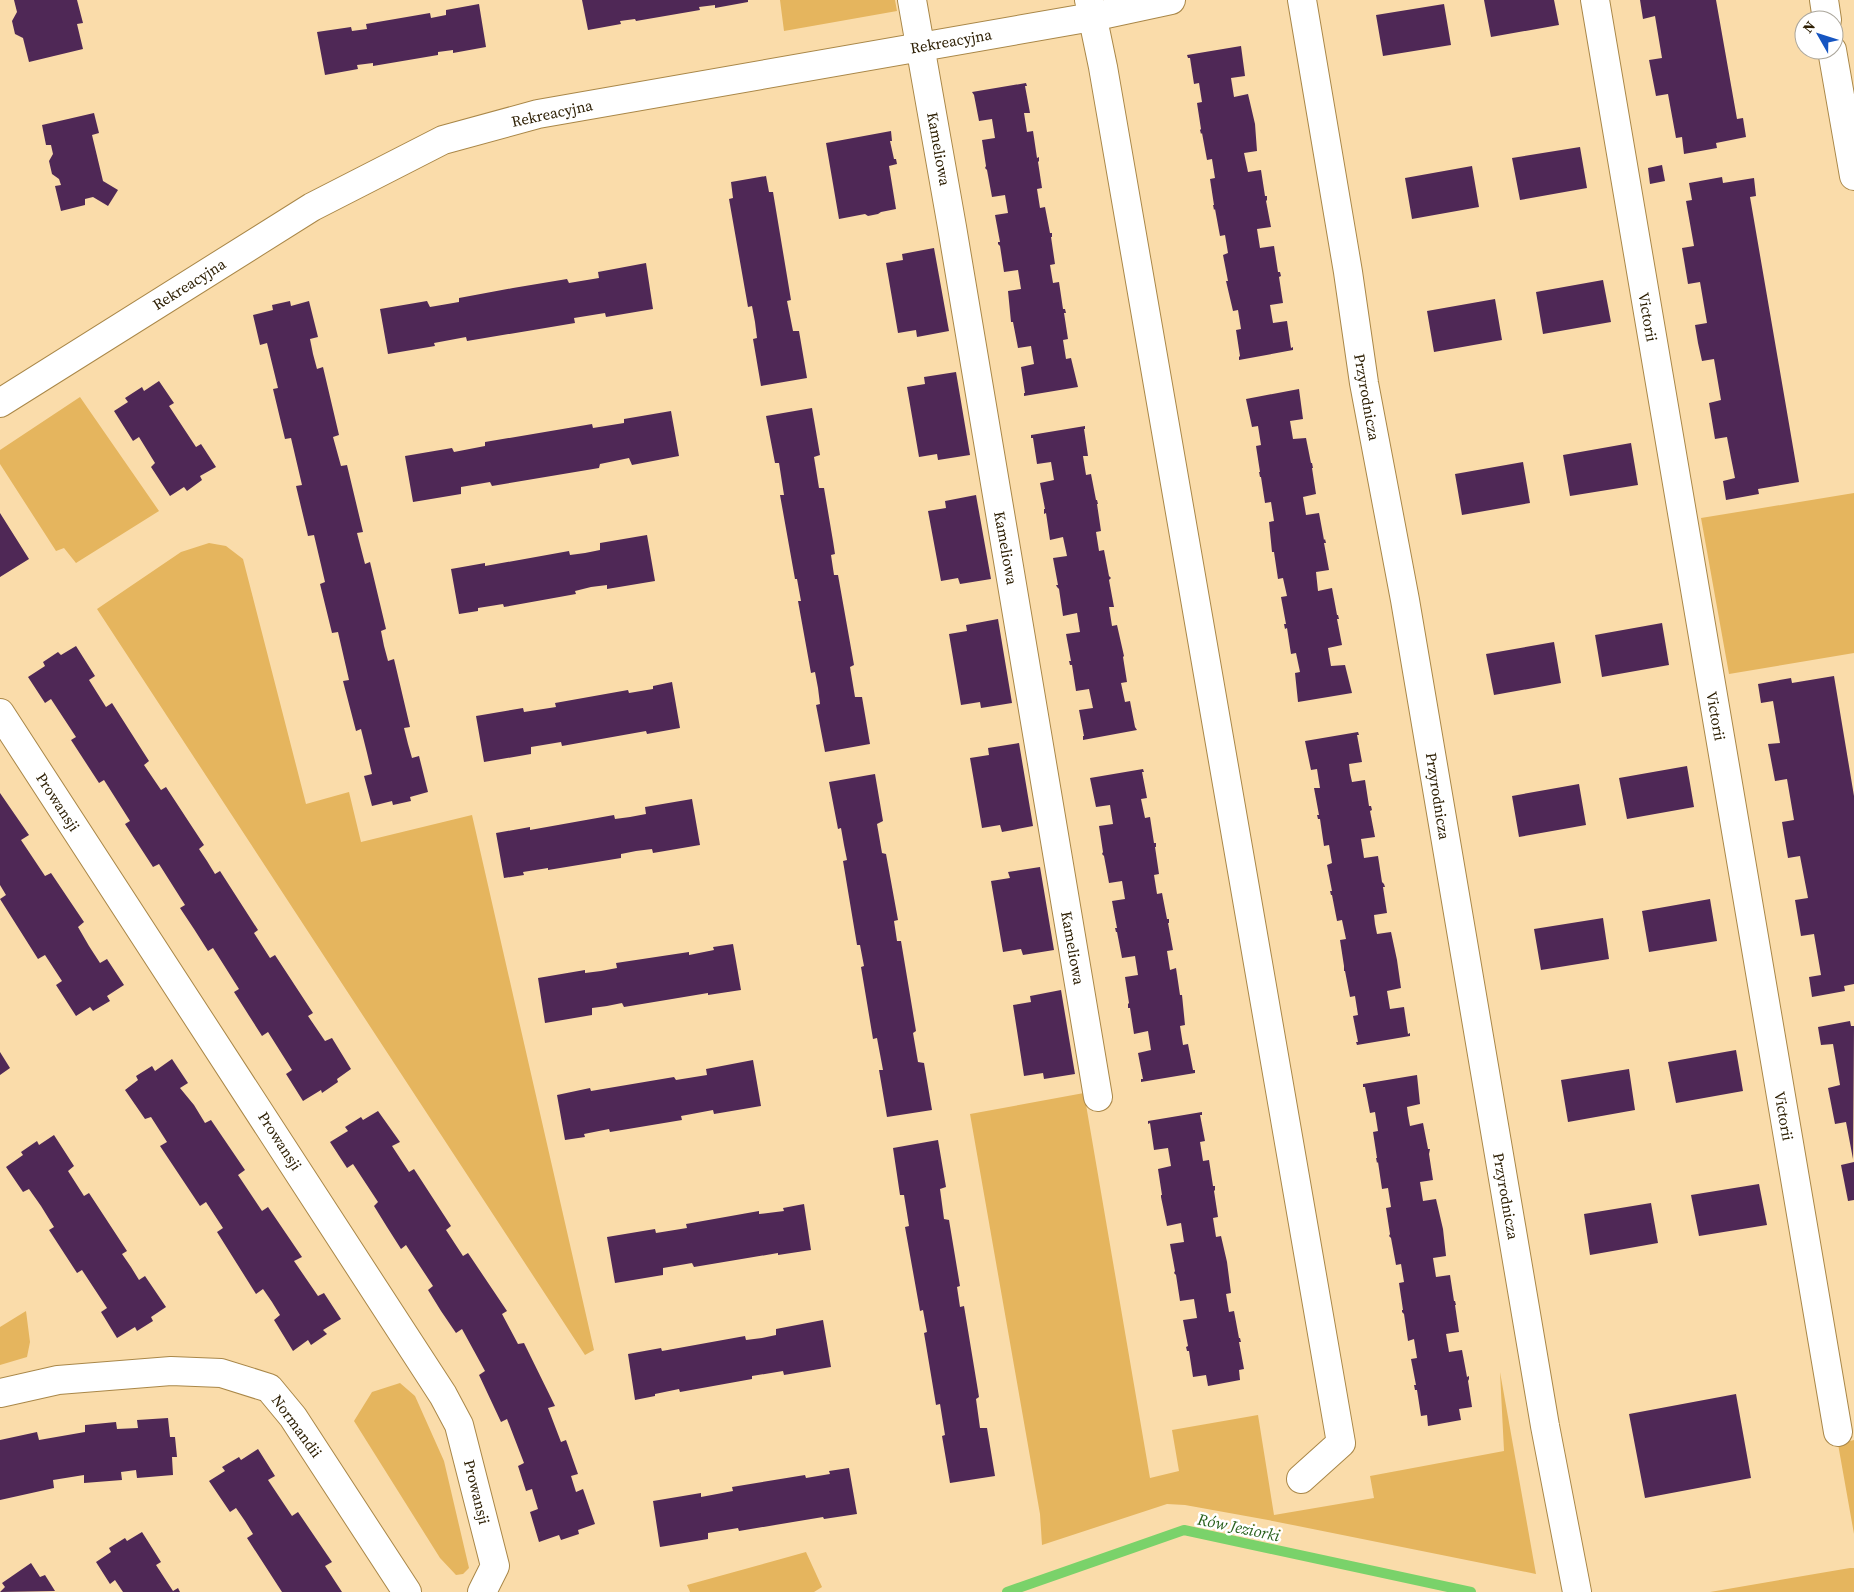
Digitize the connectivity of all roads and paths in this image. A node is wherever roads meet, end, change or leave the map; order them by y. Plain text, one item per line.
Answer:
1 (912, 0) edge
2 (1171, 0) edge
3 (1302, 0) edge
4 (1595, 0) edge
5 (1090, 9) edge
6 (920, 46) junction
7 (1834, 60) edge
8 (1854, 176) edge
9 (0, 403) edge
10 (0, 713) edge
11 (1098, 1097) dead end
12 (0, 1394) edge
13 (1838, 1432) dead end
14 (1300, 1479) dead end
15 (1576, 1587) edge
16 (407, 1592) edge
17 (482, 1592) edge

1 - 6 street, Kameliowa
2 - 5 street, Rekreacyjna
3 - 15 street, Przyrodnicza
4 - 13 street, Victorii
5 - 6 street, Rekreacyjna
5 - 14 street
6 - 9 street, Rekreacyjna
6 - 11 street, Kameliowa
7 - 8 street
10 - 17 street, Prowansji
12 - 16 street, Normandii

